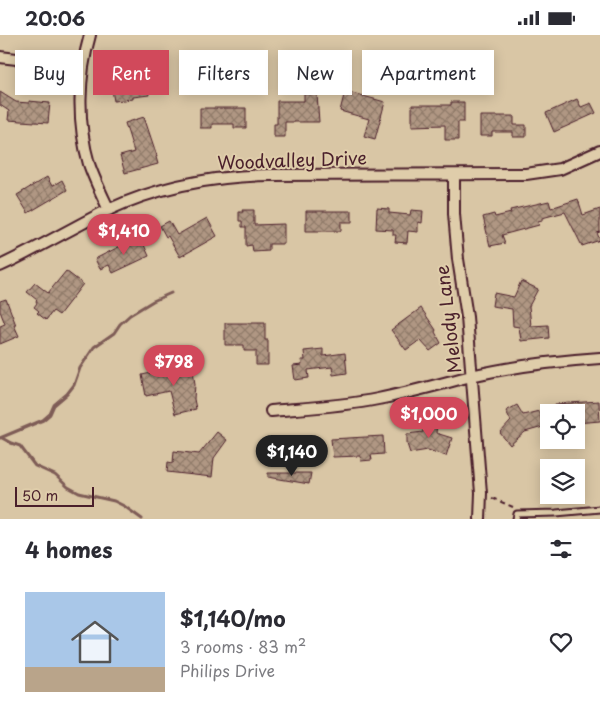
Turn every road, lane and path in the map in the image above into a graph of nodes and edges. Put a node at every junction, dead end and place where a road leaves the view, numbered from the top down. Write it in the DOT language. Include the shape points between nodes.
graph roads {
  1 [pos="90,35"];
  2 [pos="0,57"];
  3 [pos="15,59"];
  4 [pos="83,67"];
  5 [pos="82,95"];
  6 [pos="600,151"];
  7 [pos="454,175"];
  8 [pos="109,210"];
  9 [pos="0,266"];
  10 [pos="600,358"];
  11 [pos="472,376"];
  12 [pos="271,411"];
  13 [pos="481,493"];
  14 [pos="600,509"];
  15 [pos="517,516"];
  16 [pos="480,519"];
  1 -- 4 [label="street"];
  2 -- 3 [label="street"];
  5 -- 8 [label="street" via="84,143"];
  6 -- 7 [label="street, Woodvalley Drive" via="544,172"];
  7 -- 8 [label="street, Woodvalley Drive" via="232,177 162,189"];
  7 -- 11 [label="street, Melody Lane" via="458,259 468,317"];
  8 -- 9 [label="street, Woodvalley Drive"];
  10 -- 11 [label="street" via="545,363"];
  11 -- 12 [label="street" via="369,401"];
  11 -- 13 [label="street, Melody Lane"];
  13 -- 15 [label="path" via="513,507"];
  13 -- 16 [label="street, Melody Lane"];
  14 -- 15 [label="lane"];
}
